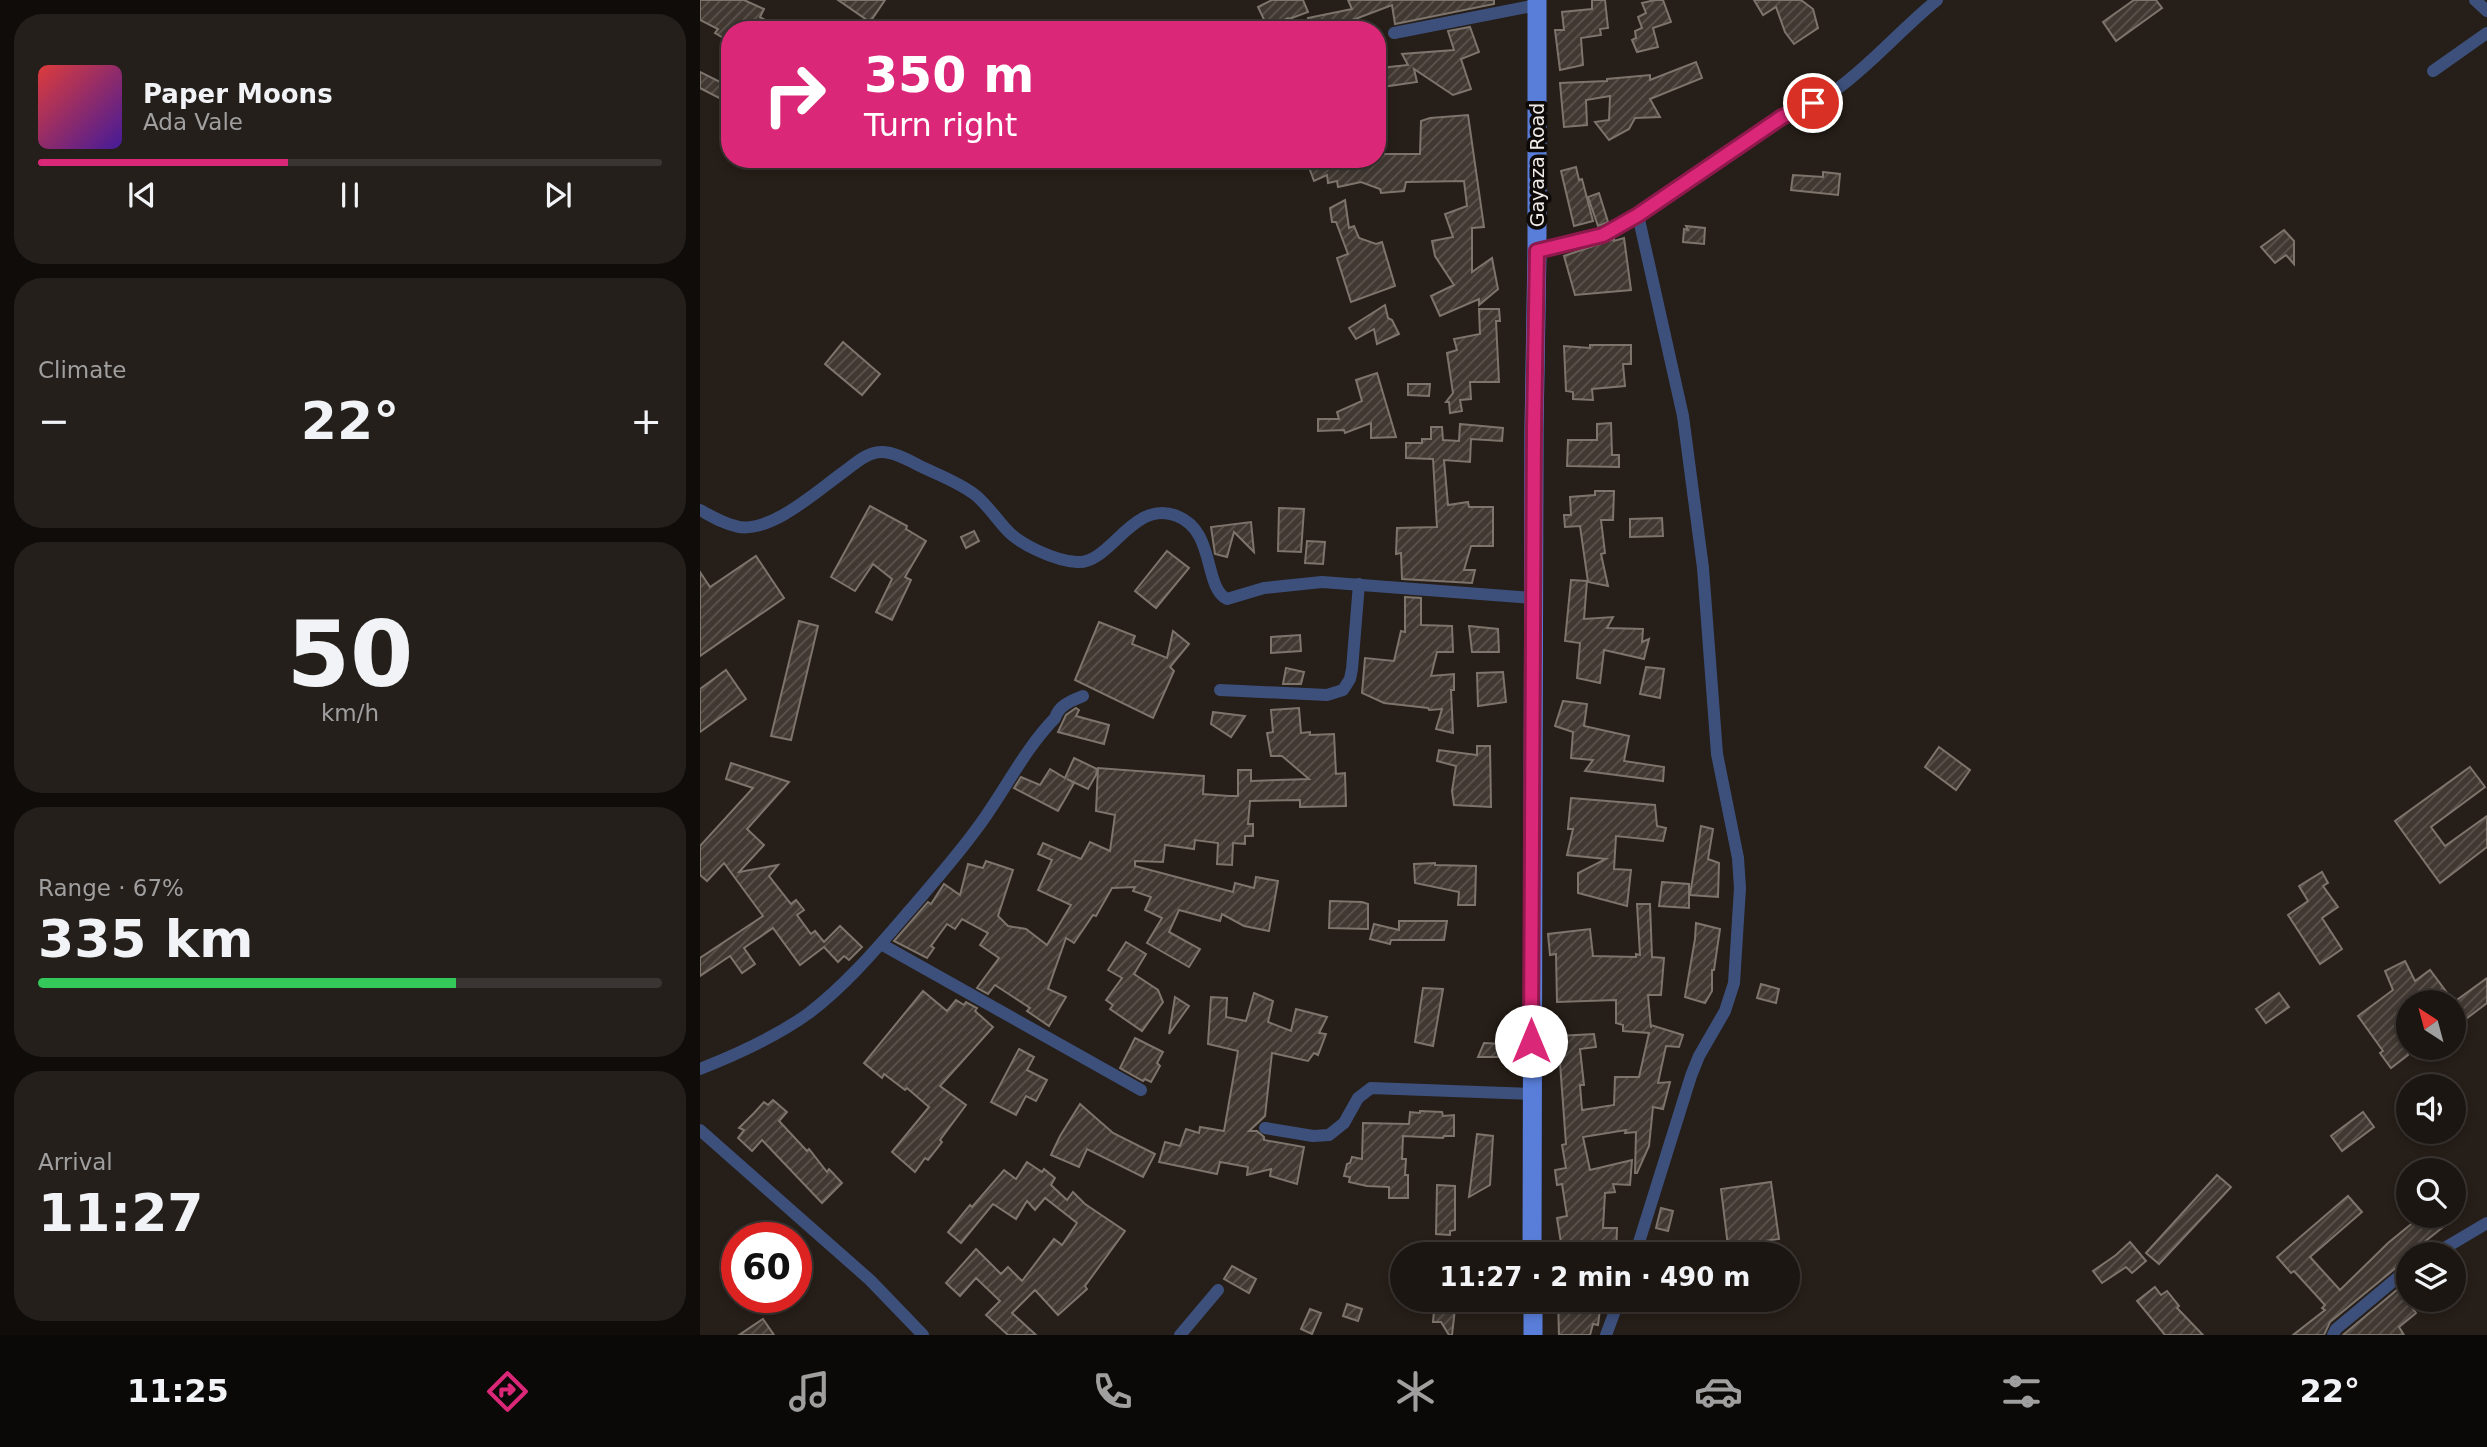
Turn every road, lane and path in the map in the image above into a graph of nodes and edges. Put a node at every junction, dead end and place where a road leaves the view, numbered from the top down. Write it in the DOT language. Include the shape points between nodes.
graph roads {
  1 [pos="1937,0"];
  2 [pos="2475,0"];
  3 [pos="1537,3"];
  4 [pos="2487,11"];
  5 [pos="1394,33"];
  6 [pos="2487,33"];
  7 [pos="2433,71"];
  8 [pos="1638,215"];
  9 [pos="1537,251"];
  10 [pos="700,510"];
  11 [pos="1359,584"];
  12 [pos="1533,598"];
  13 [pos="1220,690"];
  14 [pos="1083,696"];
  15 [pos="881,944"];
  16 [pos="700,1069"];
  17 [pos="1141,1090"];
  18 [pos="1531,1094"];
  19 [pos="1265,1128"];
  20 [pos="700,1130"];
  21 [pos="2487,1223"];
  22 [pos="1532,1242"];
  23 [pos="1639,1242"];
  24 [pos="2455,1242"];
  25 [pos="2396,1279"];
  26 [pos="1218,1290"];
  27 [pos="1533,1312"];
  28 [pos="1615,1312"];
  29 [pos="923,1335"];
  30 [pos="1180,1335"];
  31 [pos="1533,1335"];
  32 [pos="1606,1335"];
  33 [pos="2333,1335"];
  1 -- 8 [label="street" via="1839,88 1782,117"];
  2 -- 4 [label="street"];
  3 -- 5 [label="street"];
  3 -- 9 [label="main road, Gayaza Road"];
  6 -- 7 [label="street"];
  8 -- 9 [label="street" via="1603,235"];
  8 -- 23 [label="street" via="1683,416 1703,568 1717,754 1740,888 1731,995 1691,1076"];
  9 -- 12 [label="main road, Gayaza Road"];
  10 -- 11 [label="street" via="741,527 764,524 861,458 884,452 975,494 1019,541 1070,561 1093,560 1133,523 1161,514 1177,516 1196,533 1206,548 1215,588 1227,599 1264,587"];
  11 -- 12 [label="street"];
  11 -- 13 [label="street" via="1352,669 1343,690 1327,695"];
  12 -- 18 [label="main road, Gayaza Road"];
  14 -- 15 [label="street" via="1056,713 979,826"];
  15 -- 16 [label="street" via="810,1012 775,1035"];
  15 -- 17 [label="street"];
  18 -- 19 [label="street" via="1371,1088 1329,1135"];
  18 -- 22 [label="main road, Gayaza Road"];
  20 -- 29 [label="street" via="870,1280"];
  21 -- 24 [label="street"];
  25 -- 33 [label="street"];
  26 -- 30 [label="street"];
  27 -- 31 [label="main road"];
  28 -- 32 [label="street"];
}
